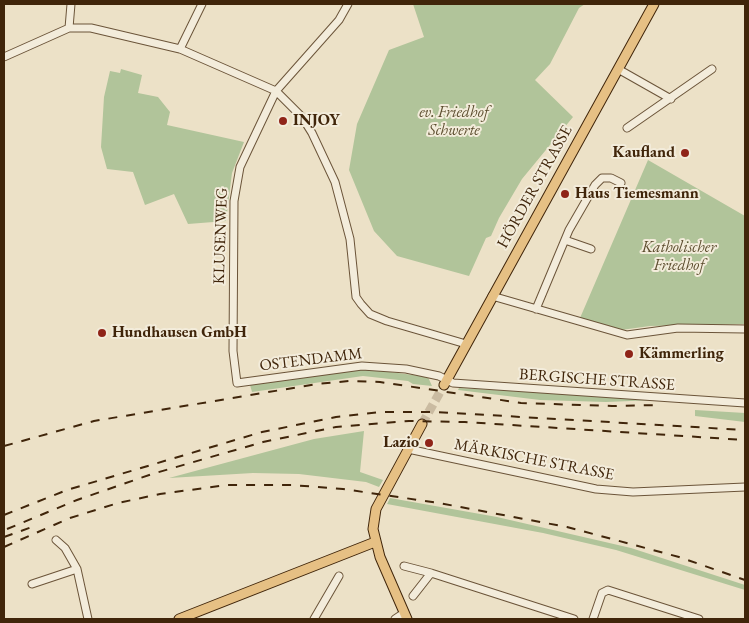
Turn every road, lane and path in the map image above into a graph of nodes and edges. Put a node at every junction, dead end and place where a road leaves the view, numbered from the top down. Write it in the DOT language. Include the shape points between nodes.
graph roads {
  1 [pos="70,4"];
  2 [pos="202,4"];
  3 [pos="348,4"];
  4 [pos="654,4"];
  5 [pos="69,28"];
  6 [pos="180,49"];
  7 [pos="4,57"];
  8 [pos="618,69"];
  9 [pos="712,69"];
  10 [pos="276,91"];
  11 [pos="671,99"];
  12 [pos="627,128"];
  13 [pos="621,183"];
  14 [pos="565,240"];
  15 [pos="591,249"];
  16 [pos="492,296"];
  17 [pos="536,309"];
  18 [pos="745,329"];
  19 [pos="466,344"];
  20 [pos="237,383"];
  21 [pos="445,383"];
  22 [pos="745,403"];
  23 [pos="422,424"];
  24 [pos="408,450"];
  25 [pos="745,487"];
  26 [pos="56,540"];
  27 [pos="375,542"];
  28 [pos="404,566"];
  29 [pos="77,569"];
  30 [pos="431,573"];
  31 [pos="339,576"];
  32 [pos="32,584"];
  33 [pos="413,596"];
  34 [pos="406,616"];
  35 [pos="88,619"];
  36 [pos="181,619"];
  37 [pos="314,619"];
  38 [pos="395,619"];
  39 [pos="574,619"];
  40 [pos="593,619"];
  41 [pos="699,619"];
  1 -- 5 [label="street"];
  2 -- 6 [label="street"];
  3 -- 10 [label="street, KLUSENWEG" via="339,20"];
  4 -- 8 [label="main road, HÖRDER STRASSE"];
  5 -- 6 [label="street" via="114,32"];
  5 -- 7 [label="street"];
  6 -- 10 [label="street"];
  8 -- 11 [label="street"];
  8 -- 16 [label="main road, HÖRDER STRASSE"];
  9 -- 11 [label="street"];
  10 -- 19 [label="street" via="302,117 335,182 350,240 356,297 361,304 370,314 387,321"];
  10 -- 20 [label="street, KLUSENWEG" via="235,184 233,351"];
  11 -- 12 [label="street"];
  13 -- 14 [label="street" via="611,178 599,181 581,205"];
  14 -- 15 [label="street"];
  14 -- 17 [label="street"];
  16 -- 17 [label="street"];
  16 -- 19 [label="main road, HÖRDER STRASSE"];
  17 -- 18 [label="street" via="627,335 678,328"];
  19 -- 21 [label="main road, HÖRDER STRASSE"];
  20 -- 21 [label="street, OSTENDAMM" via="362,366 406,369 439,376"];
  21 -- 22 [label="street, BERGISCHE STRASSE"];
  23 -- 24 [label="main road"];
  24 -- 25 [label="street, MÄRKISCHE STRASSE" via="596,489 636,492"];
  24 -- 27 [label="main road" via="376,509"];
  26 -- 29 [label="street" via="65,548"];
  27 -- 34 [label="main road"];
  27 -- 36 [label="main road"];
  28 -- 30 [label="street"];
  29 -- 32 [label="street"];
  29 -- 35 [label="street"];
  30 -- 33 [label="street"];
  30 -- 39 [label="street"];
  31 -- 37 [label="street"];
  34 -- 38 [label="street"];
  40 -- 41 [label="street" via="602,593 608,590"];
}
